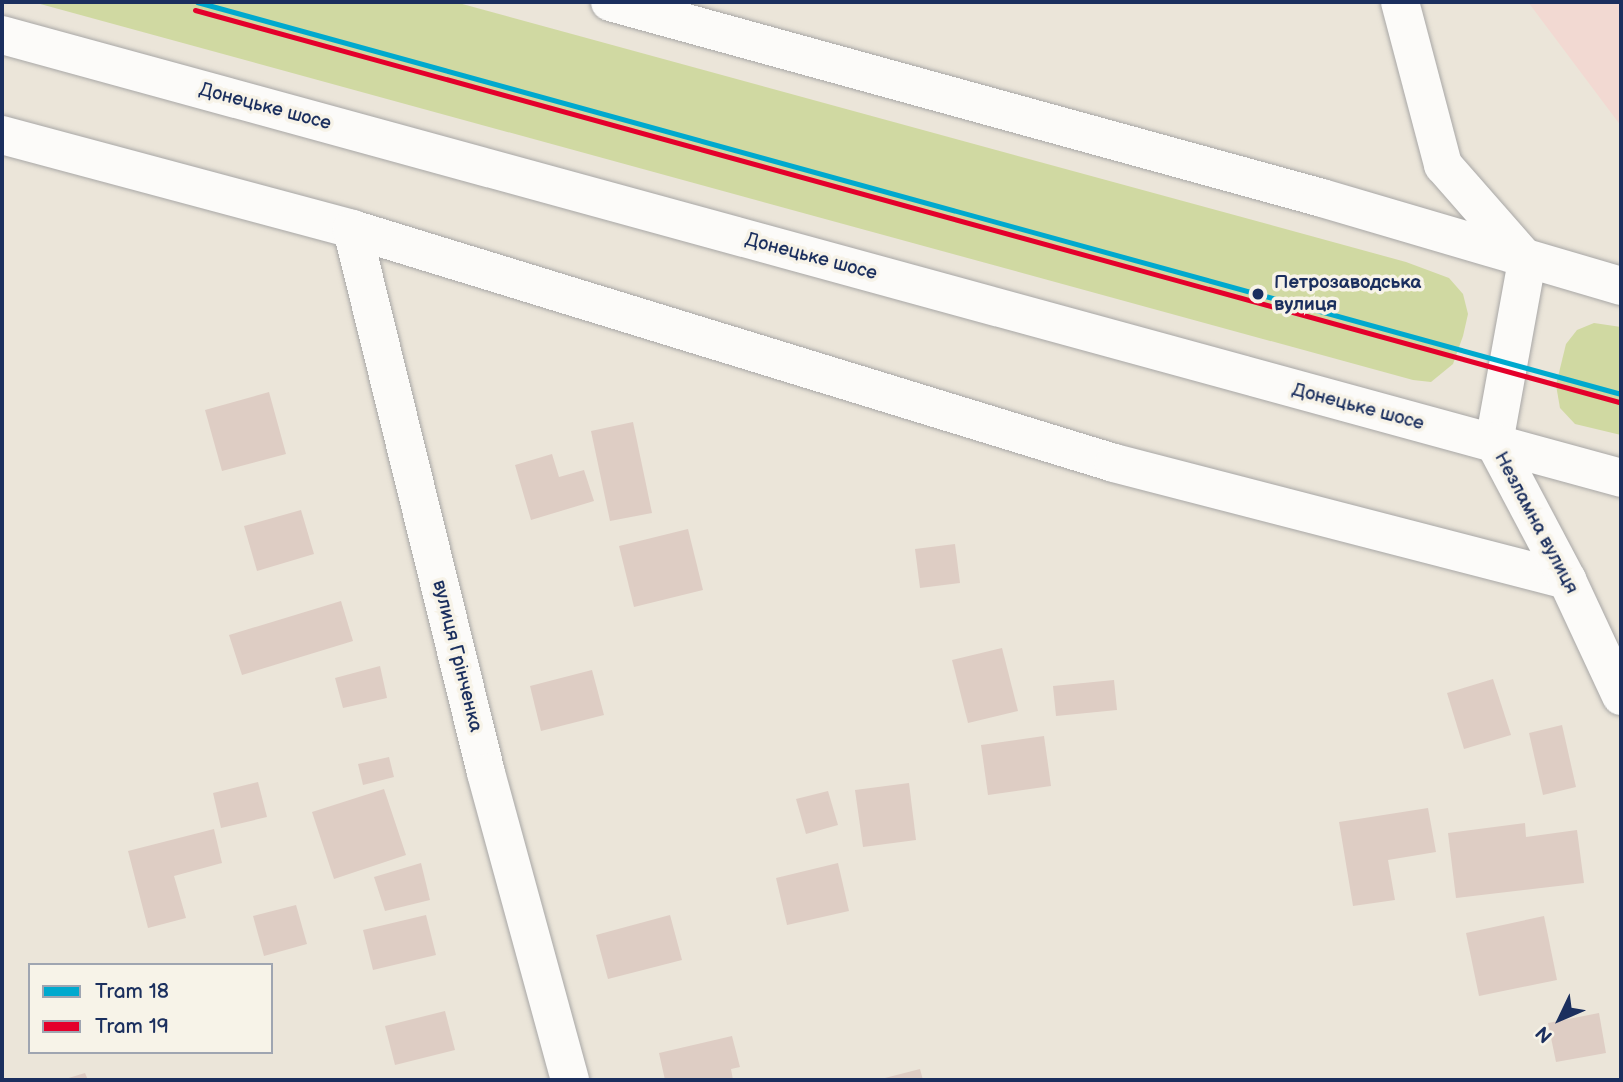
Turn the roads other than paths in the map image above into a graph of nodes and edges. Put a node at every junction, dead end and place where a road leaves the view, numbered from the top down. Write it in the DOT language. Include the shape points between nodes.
graph roads {
  1 [pos="610,2"];
  2 [pos="1400,2"];
  3 [pos="2,34"];
  4 [pos="2,135"];
  5 [pos="352,229"];
  6 [pos="1527,261"];
  7 [pos="1621,286"];
  8 [pos="1494,442"];
  9 [pos="1621,478"];
  10 [pos="1567,580"];
  11 [pos="1621,696"];
  12 [pos="570,1080"];
  1 -- 6 [label="main road" via="1322,198"];
  2 -- 6 [label="main road" via="1443,165"];
  3 -- 8 [label="main road, Донецьке шосе"];
  4 -- 5 [label="main road"];
  5 -- 10 [label="main road" via="1114,463"];
  5 -- 12 [label="main road, вулиця Грінченка" via="486,773"];
  6 -- 7 [label="main road"];
  6 -- 8 [label="main road, Незламна вулиця"];
  8 -- 9 [label="main road, Донецьке шосе"];
  8 -- 10 [label="main road, Незламна вулиця"];
  10 -- 11 [label="main road, Незламна вулиця"];
}
